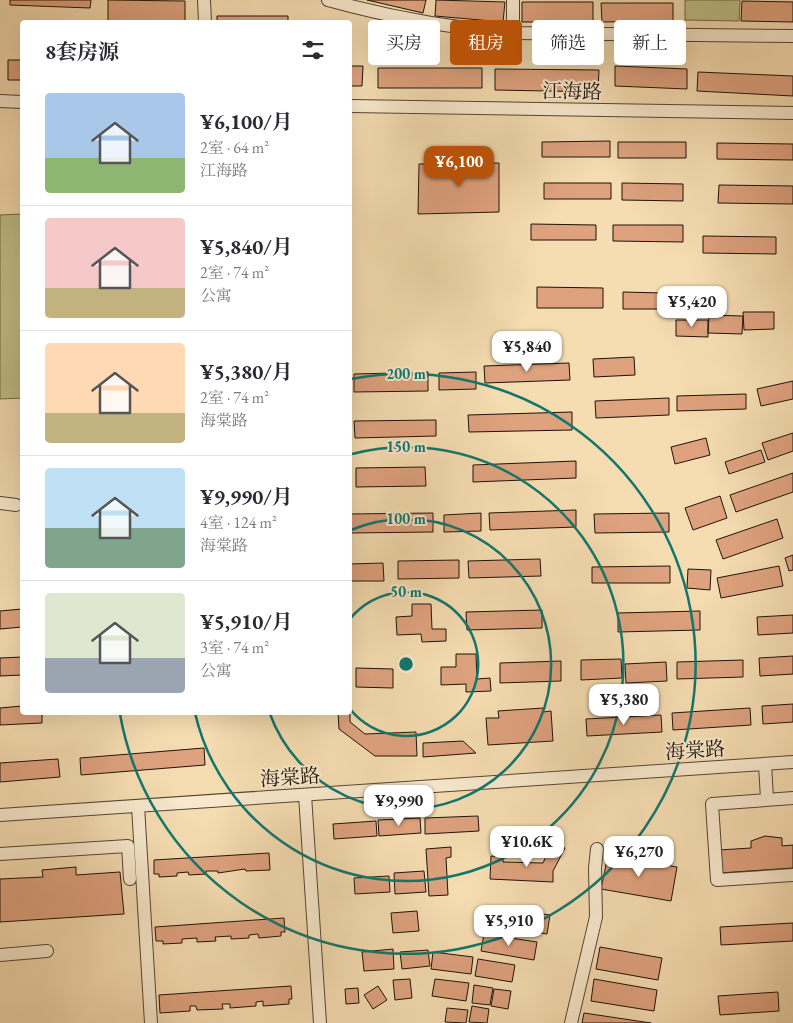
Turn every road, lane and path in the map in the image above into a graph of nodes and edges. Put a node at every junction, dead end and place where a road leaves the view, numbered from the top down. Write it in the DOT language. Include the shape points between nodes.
graph roads {
  1 [pos="204,0"];
  2 [pos="328,0"];
  3 [pos="513,0"];
  4 [pos="205,20"];
  5 [pos="513,20"];
  6 [pos="450,27"];
  7 [pos="522,33"];
  8 [pos="793,36"];
  9 [pos="0,101"];
  10 [pos="20,102"];
  11 [pos="352,106"];
  12 [pos="793,113"];
  13 [pos="0,503"];
  14 [pos="16,505"];
  15 [pos="793,762"];
  16 [pos="765,764"];
  17 [pos="306,795"];
  18 [pos="793,798"];
  19 [pos="768,799"];
  20 [pos="138,806"];
  21 [pos="0,815"];
  22 [pos="597,849"];
  23 [pos="0,854"];
  24 [pos="793,875"];
  25 [pos="130,879"];
  26 [pos="47,951"];
  27 [pos="0,955"];
  28 [pos="151,1023"];
  29 [pos="320,1023"];
  30 [pos="571,1023"];
  1 -- 4 [label="street"];
  2 -- 6 [label="street" via="412,21"];
  3 -- 5 [label="street"];
  7 -- 8 [label="street"];
  9 -- 10 [label="street"];
  11 -- 12 [label="street, 江海路"];
  13 -- 14 [label="street"];
  15 -- 16 [label="street, 海棠路"];
  16 -- 17 [label="street, 海棠路"];
  16 -- 19 [label="street"];
  17 -- 20 [label="street, 海棠路"];
  17 -- 29 [label="street"];
  18 -- 19 [label="street"];
  19 -- 24 [label="street" via="712,804 717,880"];
  20 -- 21 [label="street, 海棠路"];
  20 -- 28 [label="street"];
  22 -- 30 [label="street" via="596,917"];
  23 -- 25 [label="street" via="128,846"];
  26 -- 27 [label="street"];
}
